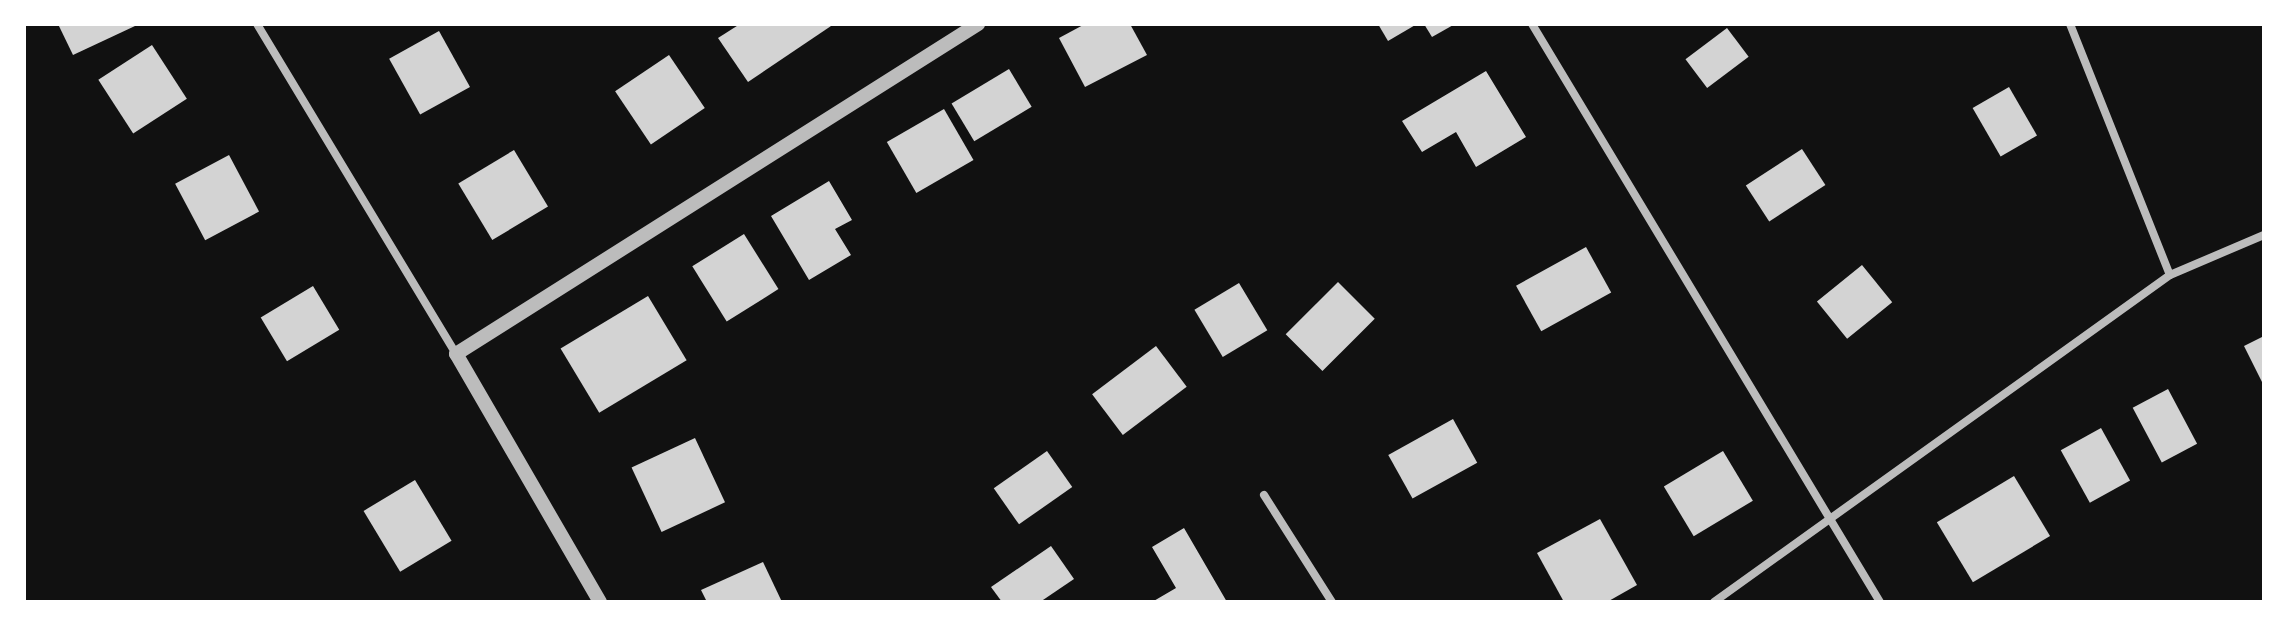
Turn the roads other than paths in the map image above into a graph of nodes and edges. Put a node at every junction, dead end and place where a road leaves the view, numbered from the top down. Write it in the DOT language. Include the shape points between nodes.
graph roads {
  1 [pos="257,24"];
  2 [pos="978,24"];
  3 [pos="1532,24"];
  4 [pos="2070,24"];
  5 [pos="2264,235"];
  6 [pos="2170,275"];
  7 [pos="456,354"];
  8 [pos="1264,495"];
  9 [pos="1832,520"];
  10 [pos="600,602"];
  11 [pos="1332,602"];
  12 [pos="1714,602"];
  13 [pos="1880,602"];
  1 -- 7 [label="street"];
  2 -- 7 [label="street"];
  3 -- 9 [label="street"];
  4 -- 6 [label="street"];
  5 -- 6 [label="street"];
  6 -- 9 [label="street"];
  7 -- 10 [label="street"];
  8 -- 11 [label="street"];
  9 -- 12 [label="street"];
  9 -- 13 [label="street"];
}
